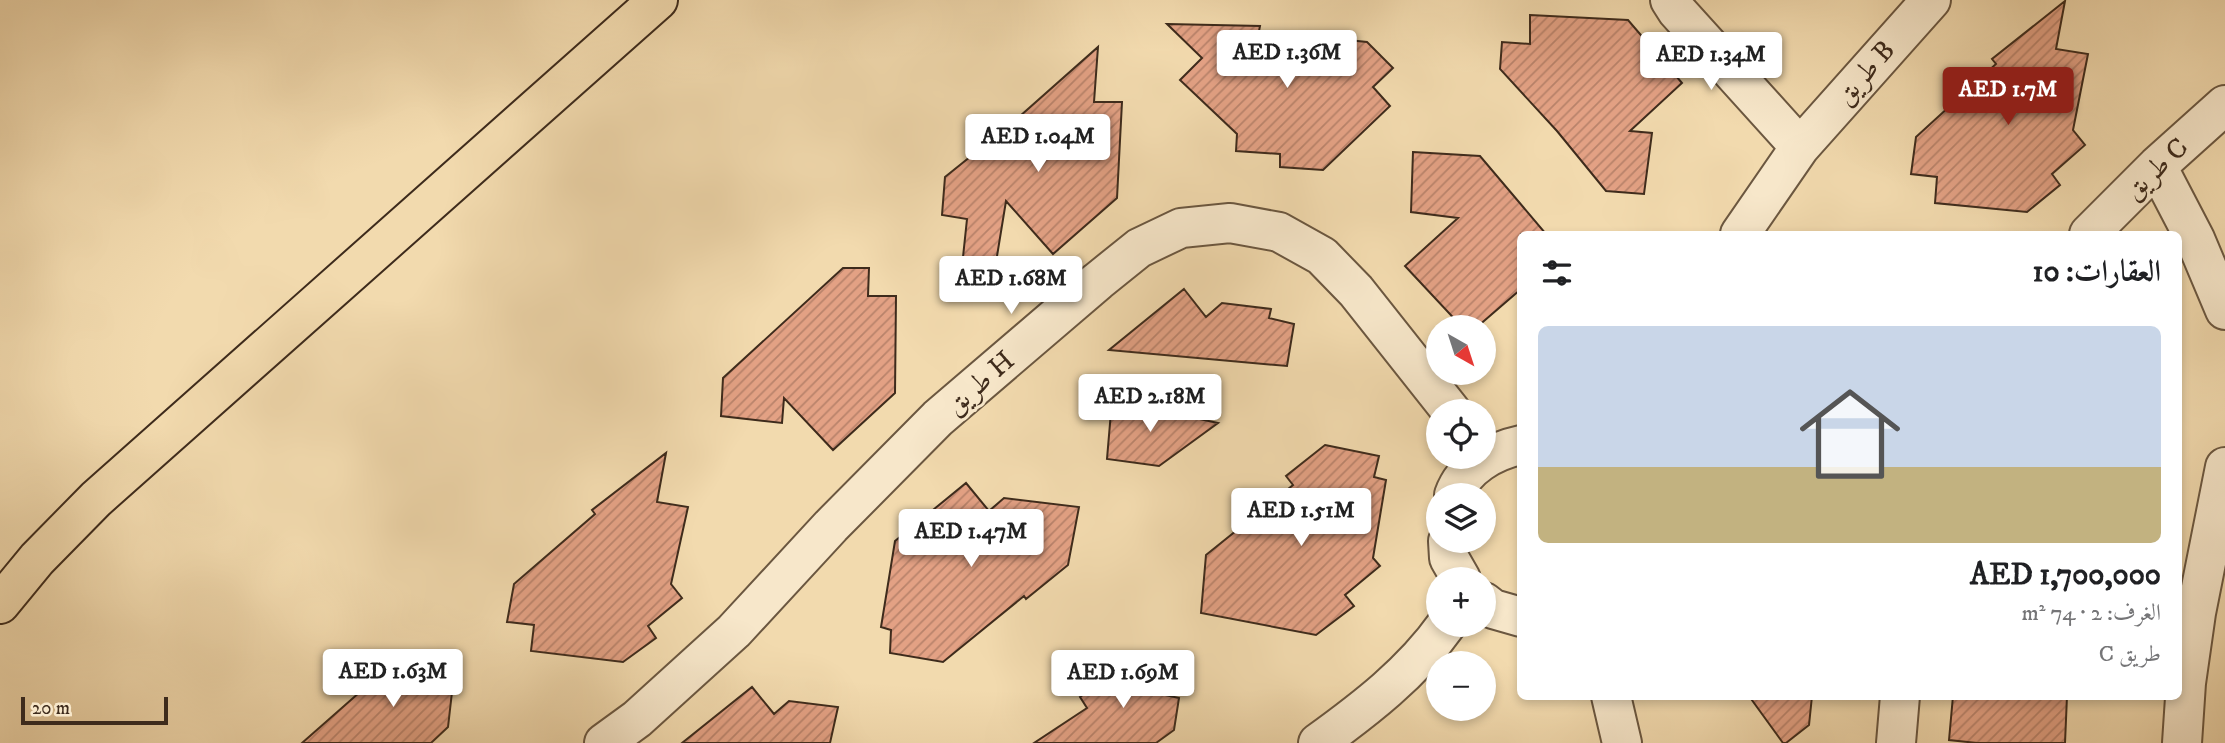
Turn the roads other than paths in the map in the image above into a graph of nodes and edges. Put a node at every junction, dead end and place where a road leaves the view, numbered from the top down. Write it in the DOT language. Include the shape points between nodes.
graph roads {
  1 [pos="658,0"];
  2 [pos="1670,0"];
  3 [pos="1931,0"];
  4 [pos="2225,105"];
  5 [pos="1800,147"];
  6 [pos="2157,166"];
  7 [pos="1742,231"];
  8 [pos="2092,231"];
  9 [pos="2225,310"];
  10 [pos="1442,399"];
  11 [pos="1497,451"];
  12 [pos="2225,467"];
  13 [pos="1459,483"];
  14 [pos="0,604"];
  15 [pos="1496,610"];
  16 [pos="1517,616"];
  17 [pos="1436,637"];
  18 [pos="1612,700"];
  19 [pos="1900,700"];
  20 [pos="604,743"];
  21 [pos="1318,743"];
  22 [pos="1622,743"];
  23 [pos="1896,743"];
  24 [pos="2182,743"];
  1 -- 14 [label="highway" via="96,499"];
  2 -- 5 [label="street"];
  3 -- 5 [label="street, طريق B"];
  4 -- 6 [label="street, طريق C"];
  5 -- 7 [label="street, طريق B"];
  6 -- 8 [label="street, طريق C"];
  6 -- 9 [label="street"];
  10 -- 20 [label="street, طريق H" via="1356,291 1322,256 1279,232 1230,223 1181,228 1139,248 1108,272 938,418 734,631"];
  11 -- 13 [label="street"];
  12 -- 24 [label="street" via="2196,612"];
  15 -- 16 [label="street"];
  17 -- 21 [label="street" via="1382,694"];
  18 -- 22 [label="street"];
  19 -- 23 [label="street"];
}
